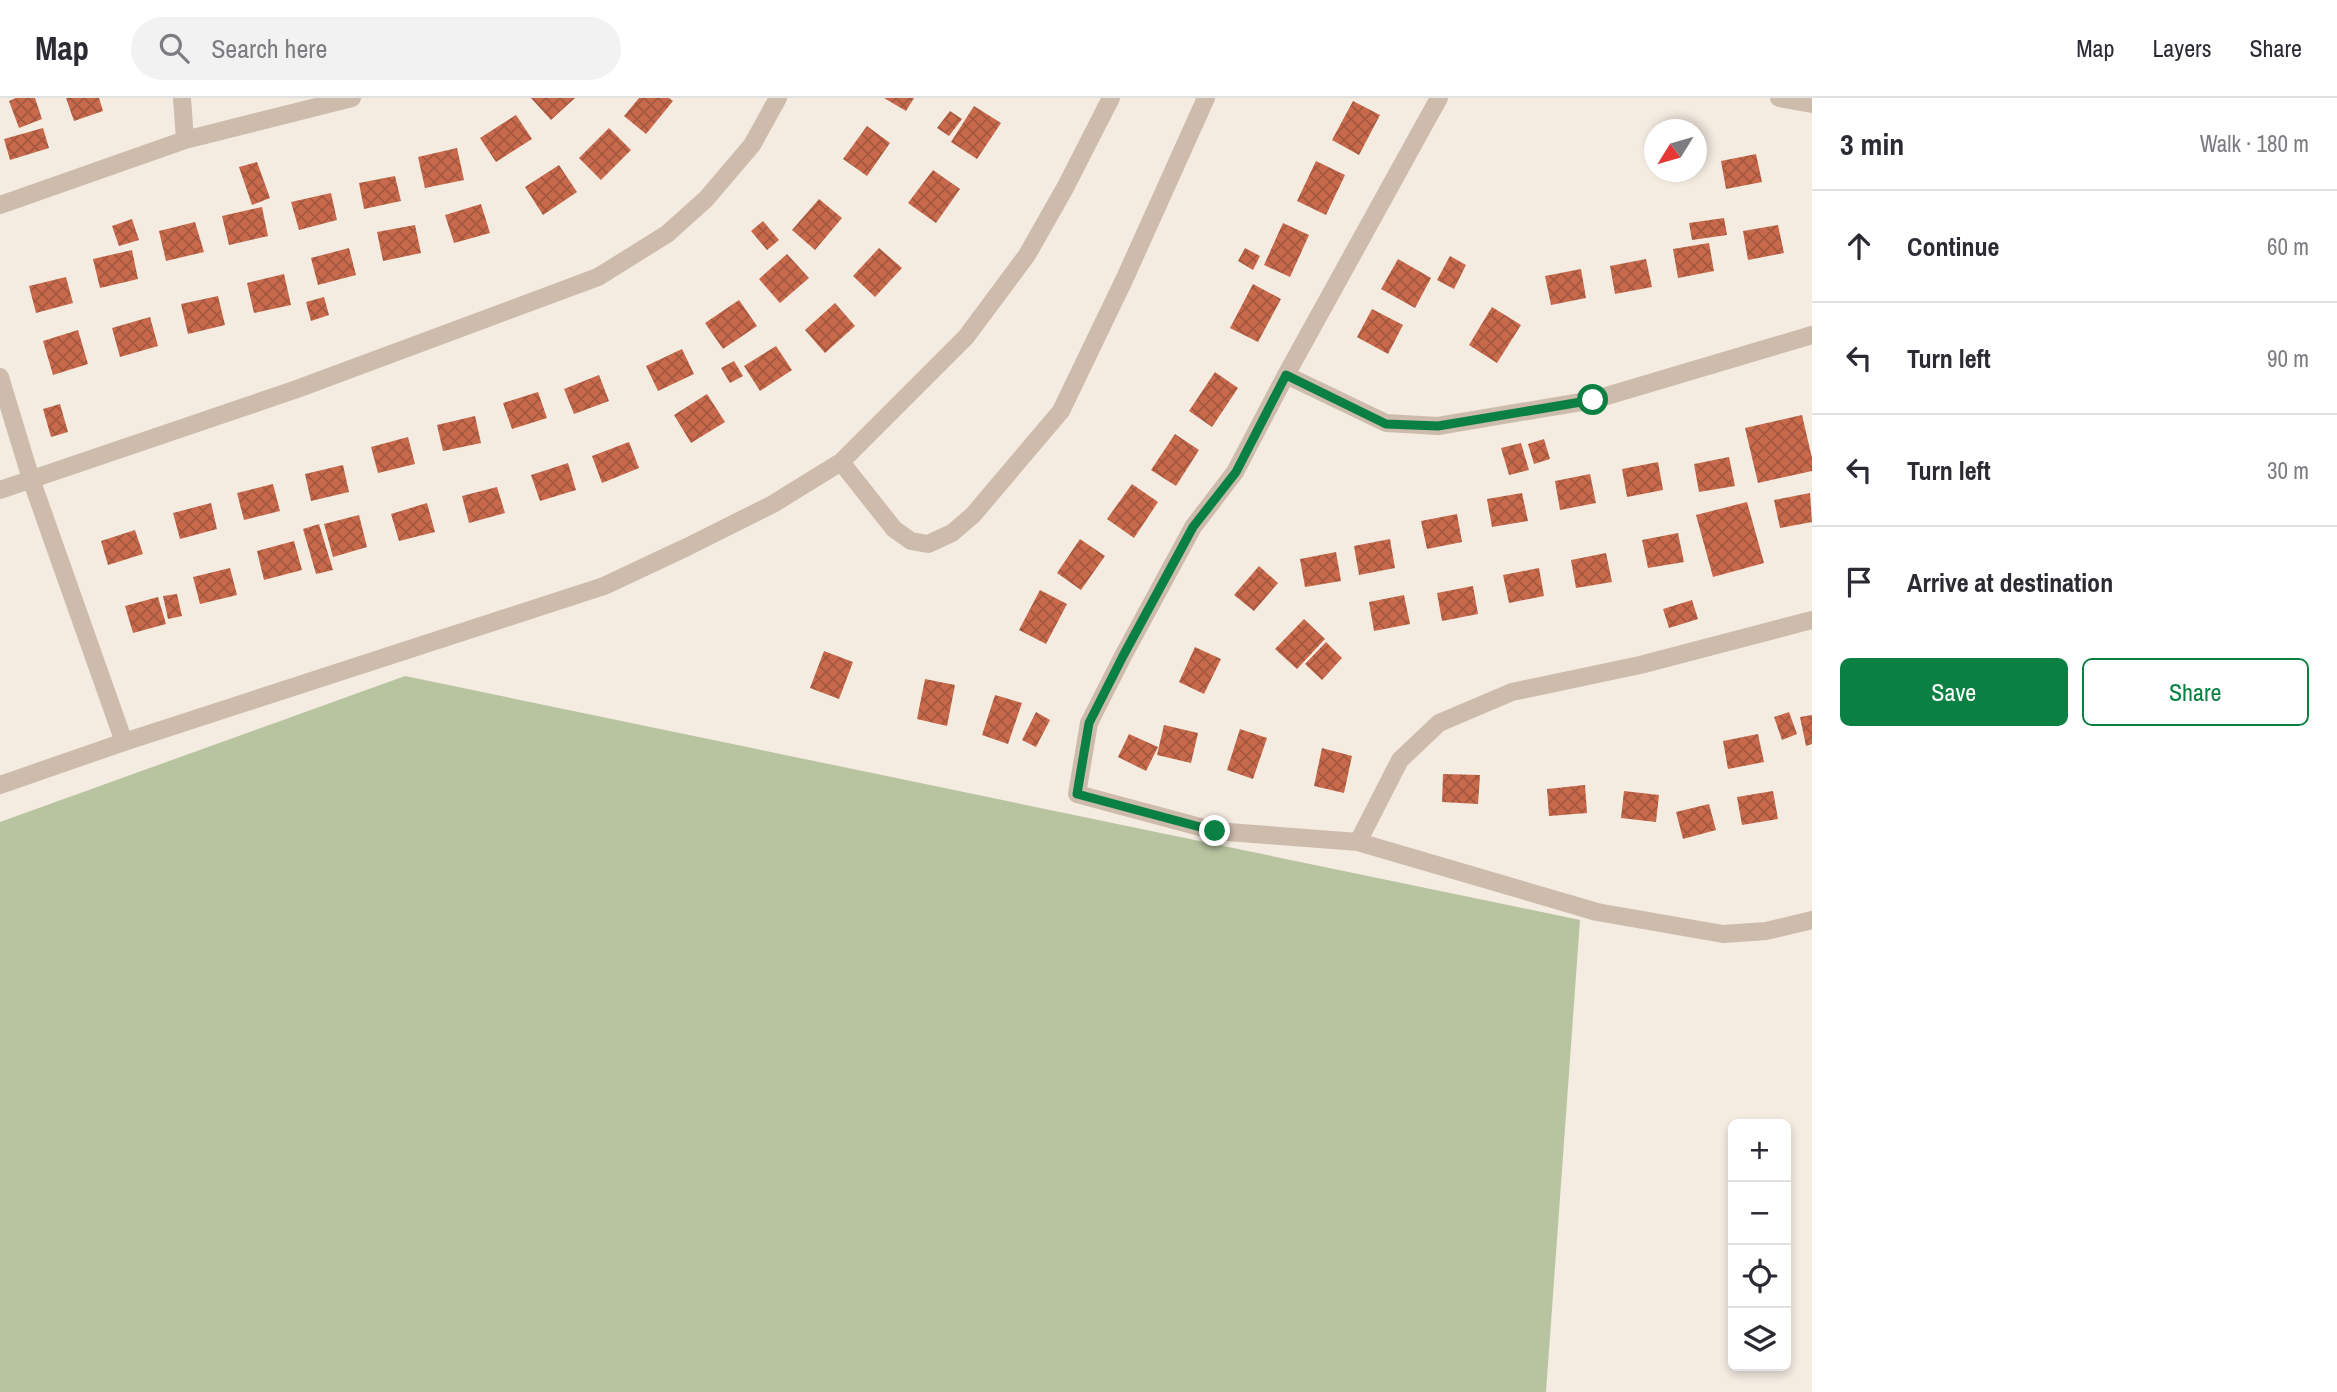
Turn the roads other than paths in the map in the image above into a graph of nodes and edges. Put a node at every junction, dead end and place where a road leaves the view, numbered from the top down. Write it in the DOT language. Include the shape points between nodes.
graph roads {
  1 [pos="182,98"];
  2 [pos="352,98"];
  3 [pos="778,98"];
  4 [pos="1111,98"];
  5 [pos="1206,98"];
  6 [pos="1439,98"];
  7 [pos="1779,98"];
  8 [pos="1812,104"];
  9 [pos="185,140"];
  10 [pos="0,205"];
  11 [pos="1812,335"];
  12 [pos="1286,375"];
  13 [pos="0,377"];
  14 [pos="841,461"];
  15 [pos="31,479"];
  16 [pos="0,490"];
  17 [pos="1812,620"];
  18 [pos="124,742"];
  19 [pos="0,785"];
  20 [pos="1358,842"];
  21 [pos="1812,920"];
  1 -- 9 [label="street"];
  2 -- 9 [label="street"];
  3 -- 15 [label="street" via="752,145 706,200 667,234 598,277 297,389"];
  4 -- 14 [label="street" via="1027,255 966,337"];
  5 -- 14 [label="street" via="1061,411 973,515 953,533 928,544 911,541 894,529"];
  6 -- 12 [label="street"];
  7 -- 8 [label="street"];
  9 -- 10 [label="street"];
  11 -- 12 [label="street" via="1593,400 1438,426 1386,424"];
  12 -- 20 [label="street" via="1236,472 1193,527 1089,723 1077,794 1215,831"];
  13 -- 15 [label="street"];
  14 -- 18 [label="street" via="773,504 604,586"];
  15 -- 16 [label="street"];
  15 -- 18 [label="street"];
  17 -- 20 [label="street" via="1640,665 1512,692 1439,723 1400,760"];
  18 -- 19 [label="street"];
  20 -- 21 [label="street" via="1597,912 1723,934 1766,931"];
}
